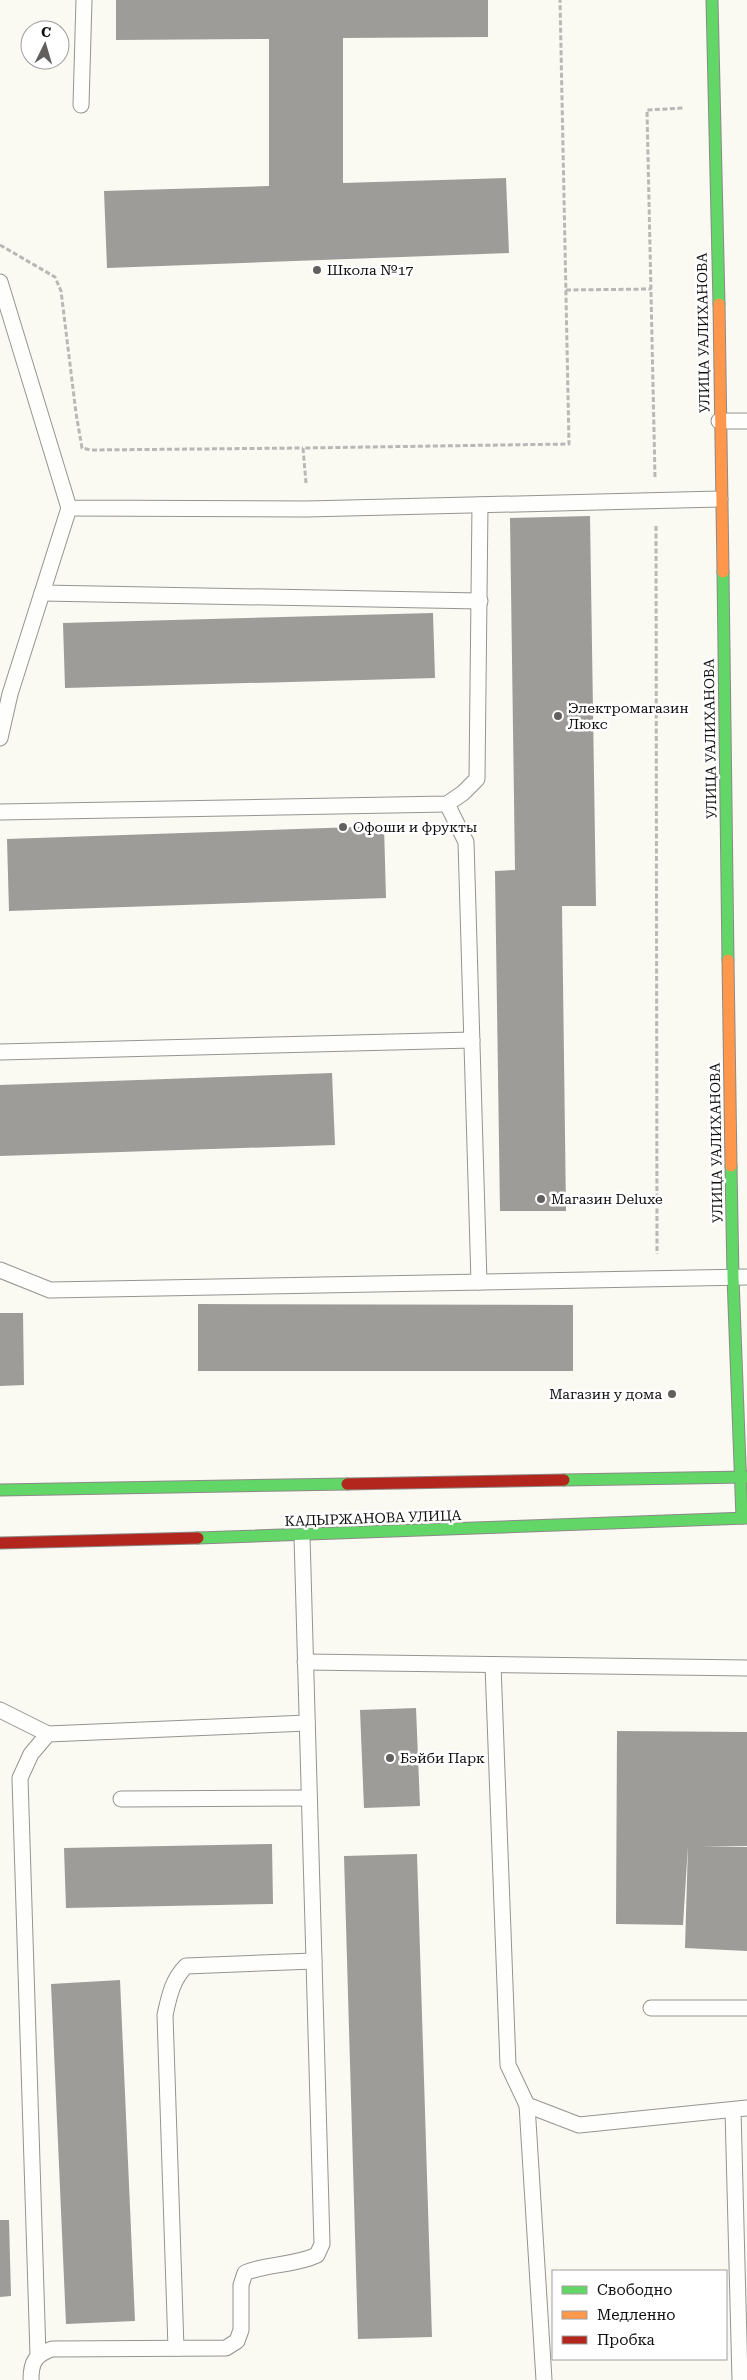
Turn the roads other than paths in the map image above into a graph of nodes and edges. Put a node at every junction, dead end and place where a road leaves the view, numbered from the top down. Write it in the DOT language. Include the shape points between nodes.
graph roads {
  1 [pos="84,0"];
  2 [pos="712,0"];
  3 [pos="81,105"];
  4 [pos="0,282"];
  5 [pos="719,421"];
  6 [pos="747,421"];
  7 [pos="720,499"];
  8 [pos="480,505"];
  9 [pos="69,508"];
  10 [pos="42,593"];
  11 [pos="480,601"];
  12 [pos="0,738"];
  13 [pos="447,804"];
  14 [pos="0,812"];
  15 [pos="472,1040"];
  16 [pos="0,1052"];
  17 [pos="4,1275"];
  18 [pos="740,1277"];
  19 [pos="479,1282"];
  20 [pos="744,1477"];
  21 [pos="0,1490"];
  22 [pos="745,1518"];
  23 [pos="302,1536"];
  24 [pos="0,1543"];
  25 [pos="305,1662"];
  26 [pos="493,1665"];
  27 [pos="747,1668"];
  28 [pos="0,1710"];
  29 [pos="307,1723"];
  30 [pos="48,1734"];
  31 [pos="309,1798"];
  32 [pos="121,1799"];
  33 [pos="314,1961"];
  34 [pos="651,2008"];
  35 [pos="747,2008"];
  36 [pos="527,2105"];
  37 [pos="740,2109"];
  38 [pos="176,2348"];
  39 [pos="38,2354"];
  40 [pos="31,2380"];
  41 [pos="544,2380"];
  42 [pos="740,2380"];
  1 -- 3 [label="lane"];
  2 -- 5 [label="street, УЛИЦА УАЛИХАНОВА"];
  4 -- 9 [label="lane"];
  5 -- 6 [label="lane"];
  5 -- 7 [label="street, УЛИЦА УАЛИХАНОВА"];
  7 -- 8 [label="lane"];
  7 -- 18 [label="street, УЛИЦА УАЛИХАНОВА"];
  8 -- 9 [label="lane" via="307,509"];
  8 -- 11 [label="lane"];
  9 -- 10 [label="lane"];
  10 -- 11 [label="lane"];
  10 -- 12 [label="lane" via="10,694"];
  11 -- 13 [label="lane" via="477,779"];
  13 -- 14 [label="lane"];
  13 -- 15 [label="lane" via="466,842"];
  15 -- 16 [label="lane"];
  15 -- 19 [label="lane"];
  17 -- 19 [label="lane" via="50,1290"];
  18 -- 19 [label="lane"];
  18 -- 20 [label="street, УЛИЦА УАЛИХАНОВА"];
  20 -- 21 [label="street"];
  20 -- 22 [label="street, УЛИЦА УАЛИХАНОВА"];
  22 -- 23 [label="street, КАДЫРЖАНОВА УЛИЦА"];
  23 -- 24 [label="street, КАДЫРЖАНОВА УЛИЦА"];
  23 -- 25 [label="lane"];
  25 -- 26 [label="lane"];
  25 -- 29 [label="lane"];
  26 -- 27 [label="lane"];
  26 -- 36 [label="lane" via="508,2065"];
  28 -- 30 [label="lane"];
  29 -- 30 [label="lane"];
  29 -- 31 [label="lane"];
  30 -- 39 [label="lane" via="31,1754 20,1778"];
  31 -- 32 [label="lane"];
  31 -- 33 [label="lane"];
  33 -- 38 [label="lane" via="322,2244 317,2255 305,2261 257,2268 245,2273 241,2285 241,2330 237,2341 226,2348"];
  33 -- 38 [label="lane" via="186,1966 177,1975 171,1990 165,2015"];
  34 -- 35 [label="lane"];
  36 -- 37 [label="lane" via="579,2125"];
  36 -- 41 [label="lane"];
  37 -- 42 [label="lane"];
  38 -- 39 [label="lane" via="52,2349"];
  39 -- 40 [label="lane" via="31,2366"];
}
